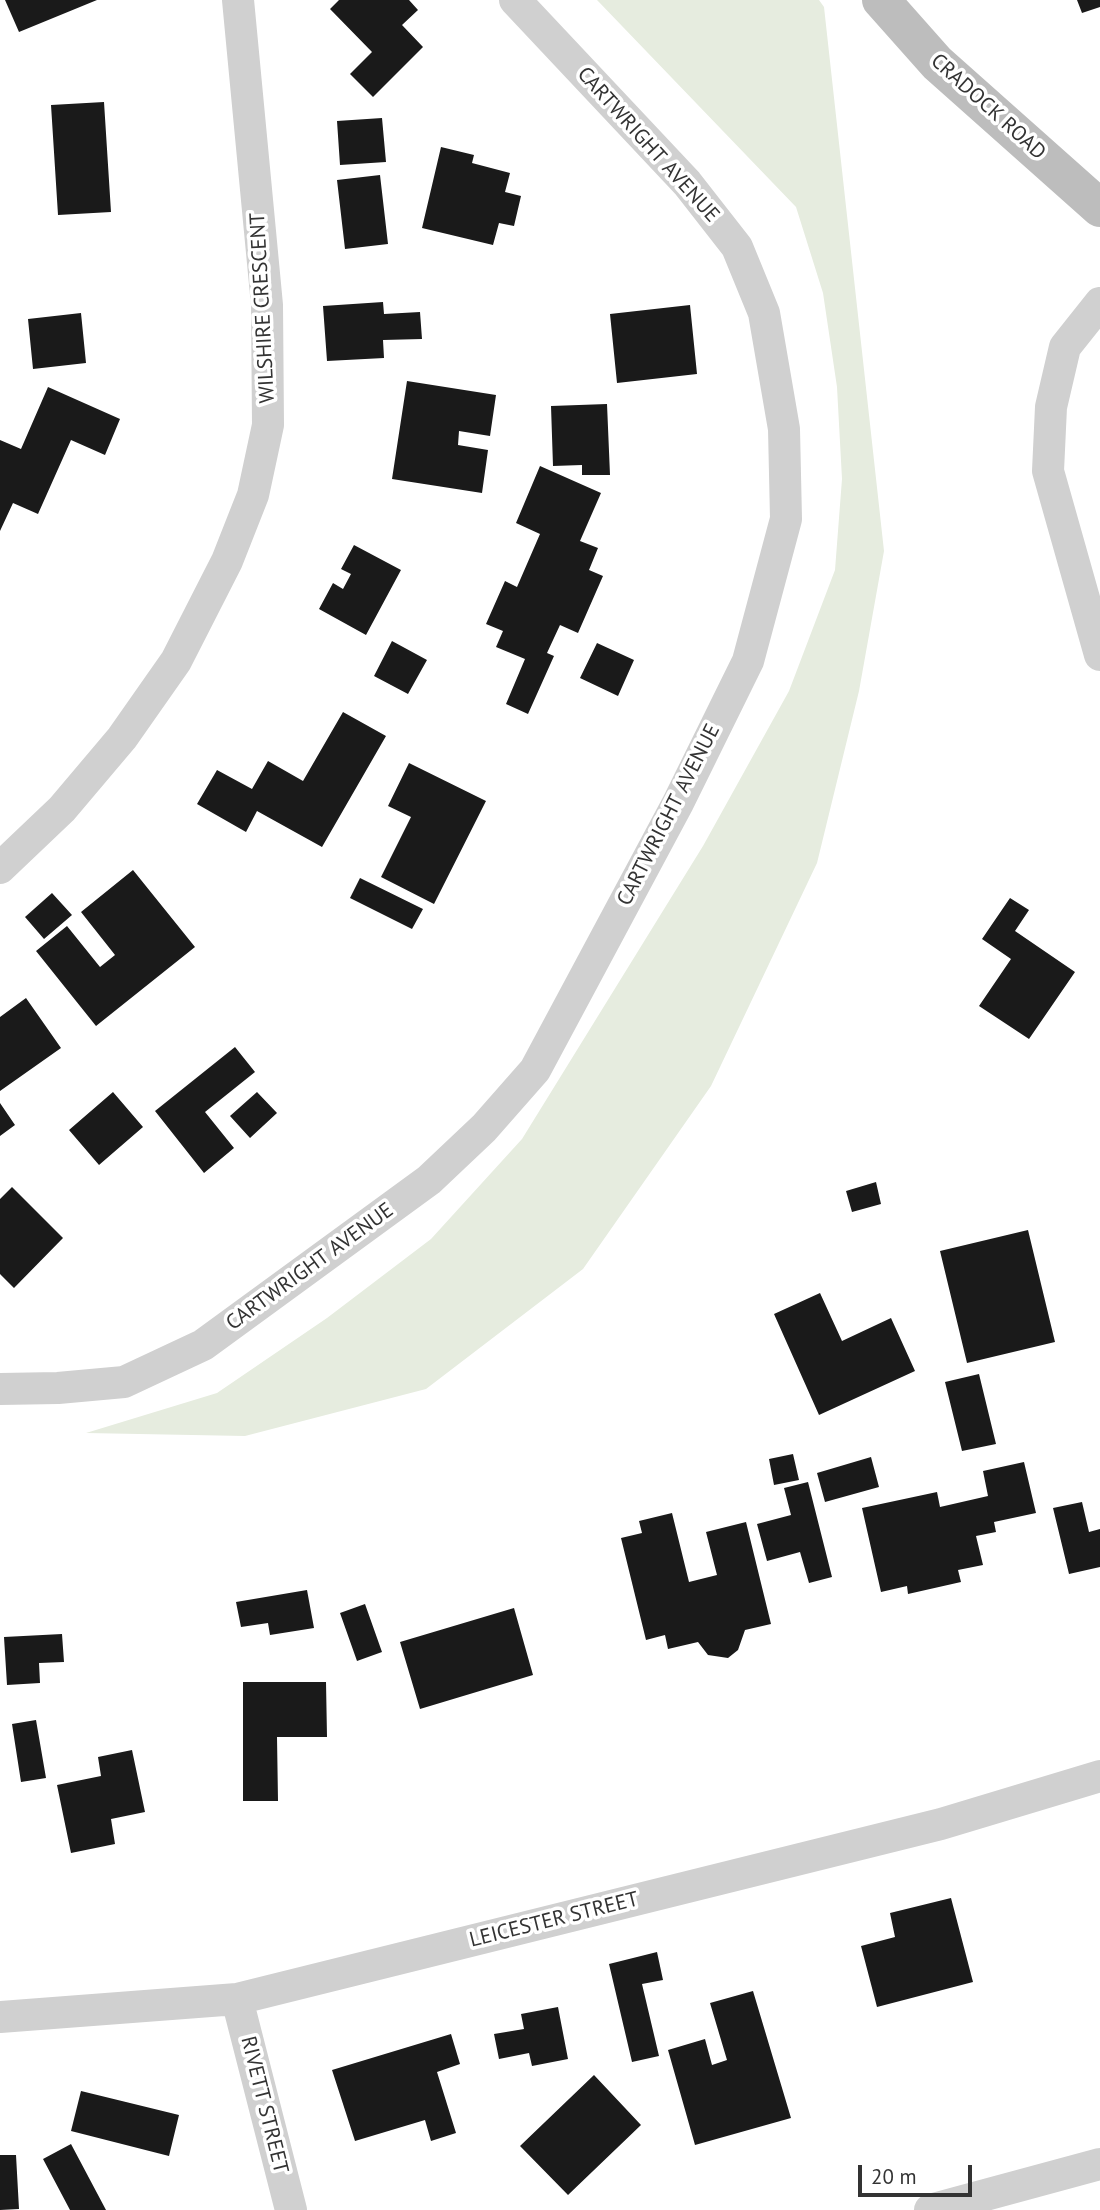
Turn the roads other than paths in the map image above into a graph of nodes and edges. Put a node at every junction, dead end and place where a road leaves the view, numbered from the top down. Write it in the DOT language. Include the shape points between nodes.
graph roads {
  1 [pos="238,0"];
  2 [pos="515,0"];
  3 [pos="881,0"];
  4 [pos="1100,208"];
  5 [pos="1100,303"];
  6 [pos="1100,655"];
  7 [pos="0,868"];
  8 [pos="0,1389"];
  9 [pos="1100,1776"];
  10 [pos="237,1999"];
  11 [pos="0,2017"];
  12 [pos="1100,2164"];
  13 [pos="291,2210"];
  14 [pos="930,2210"];
  1 -- 7 [label="street, WILSHIRE CRESCENT" via="267,305 268,425 253,495 227,561 176,661 122,738 62,809"];
  2 -- 8 [label="street, CARTWRIGHT AVENUE" via="687,183 737,247 764,313 784,429 786,519 748,661 678,803 535,1070 484,1128 429,1180 202,1345 124,1382"];
  3 -- 4 [label="main road, CRADOCK ROAD" via="937,63"];
  5 -- 6 [label="street" via="1065,347 1051,407 1048,471"];
  9 -- 10 [label="street, LEICESTER STREET" via="927,1827"];
  10 -- 11 [label="street, LEICESTER STREET"];
  10 -- 13 [label="street, RIVETT STREET"];
  12 -- 14 [label="street"];
}
